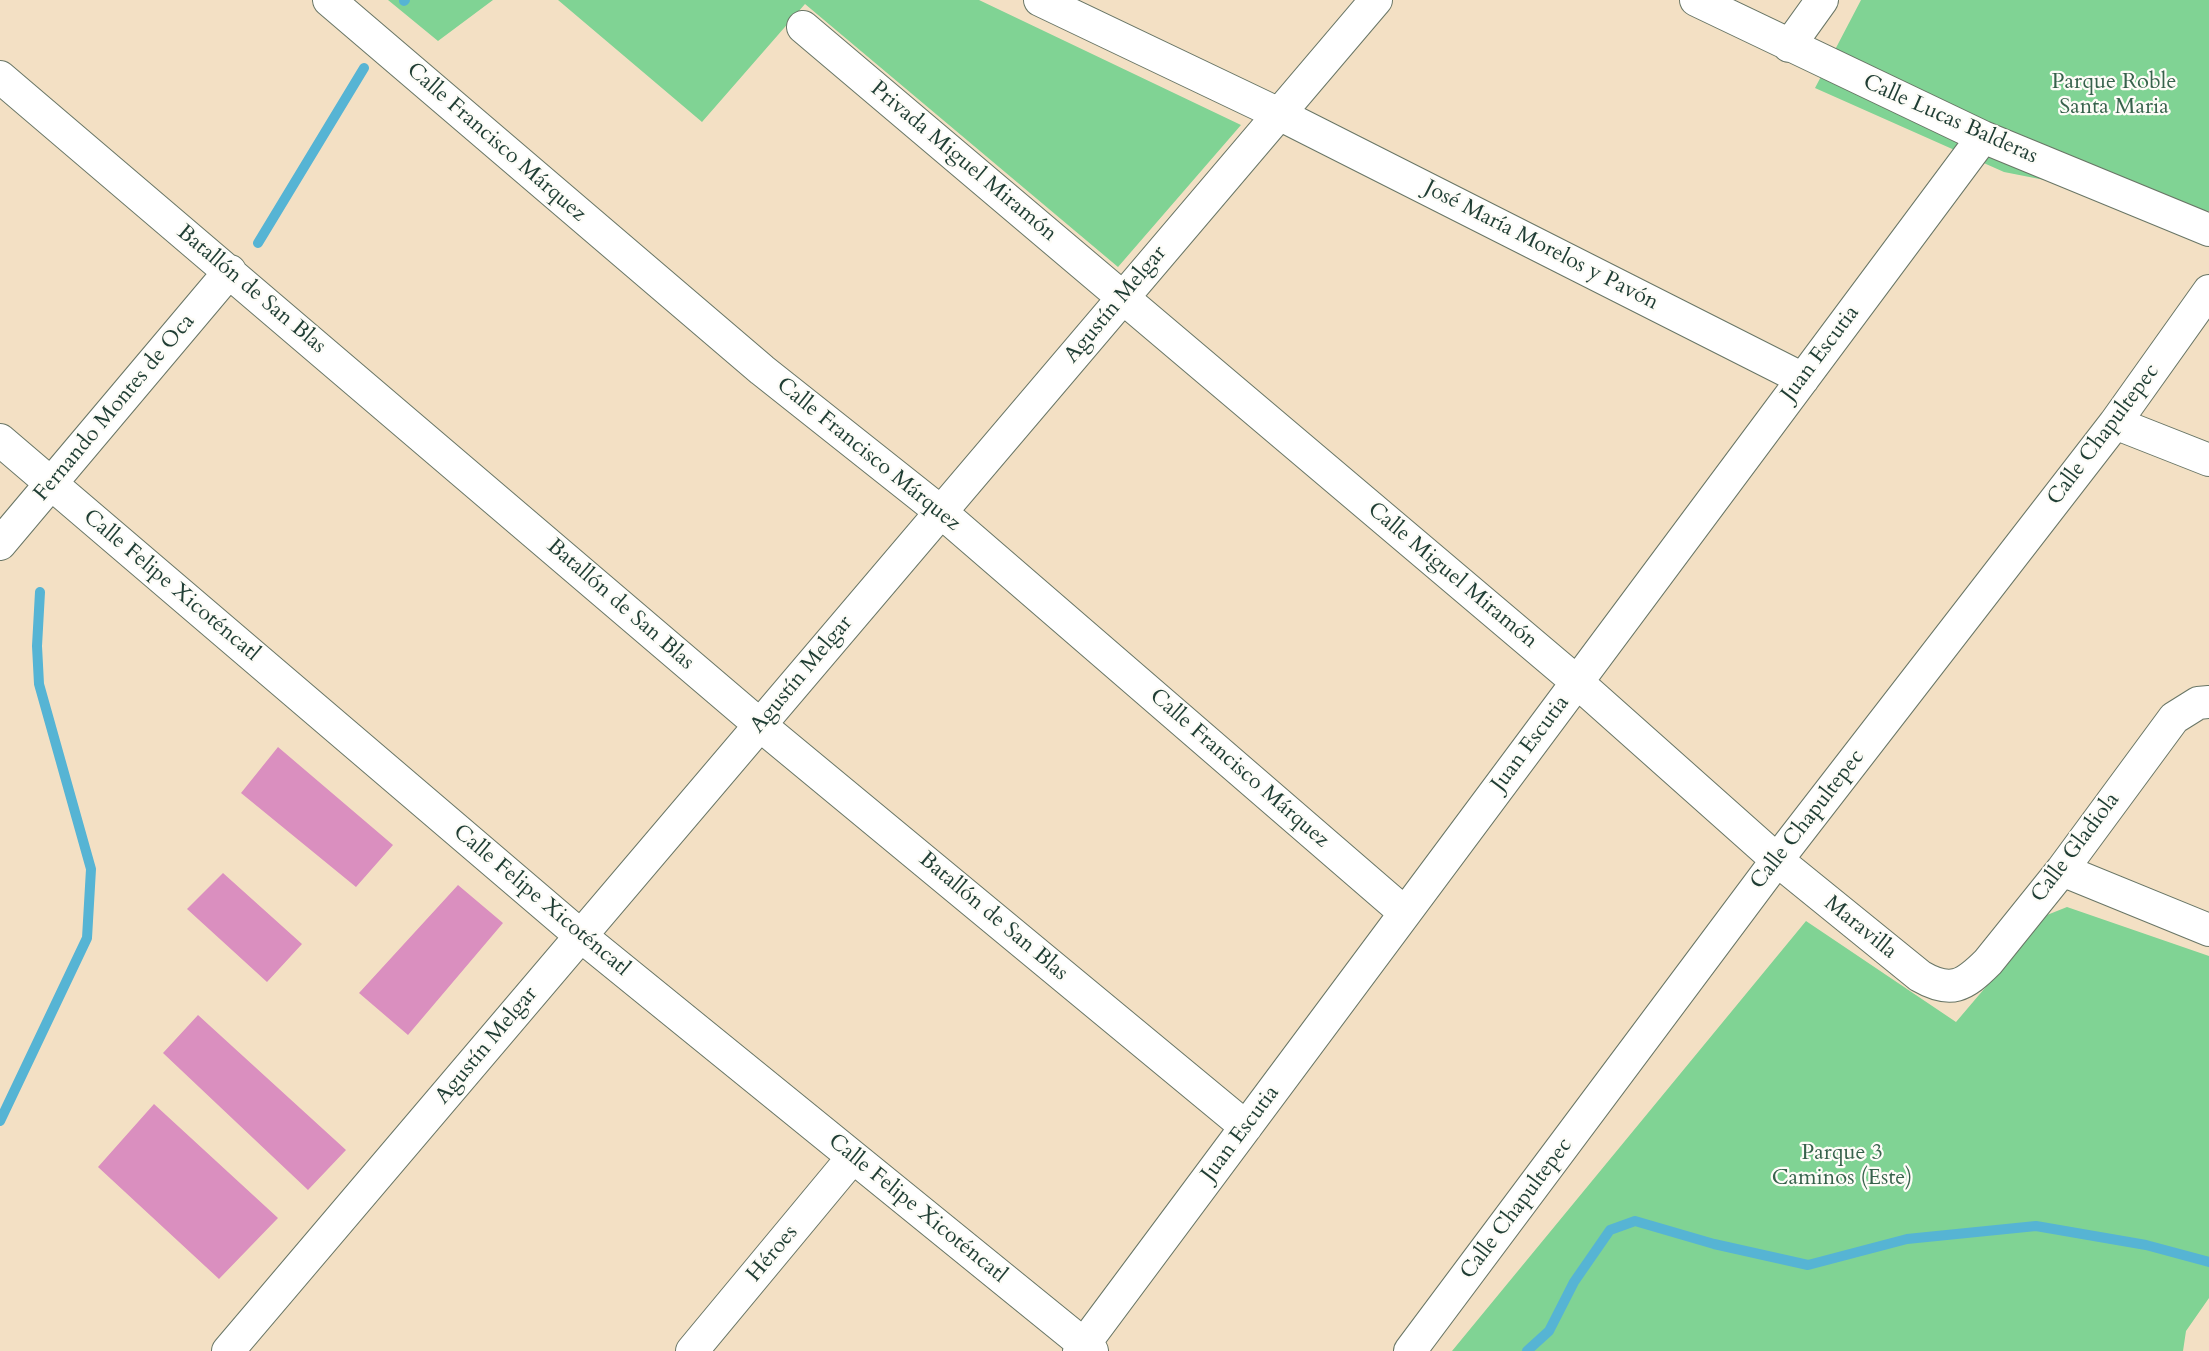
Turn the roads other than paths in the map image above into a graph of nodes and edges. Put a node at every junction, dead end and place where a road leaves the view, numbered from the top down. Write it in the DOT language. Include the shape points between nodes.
graph roads {
  1 [pos="329,0"];
  2 [pos="1040,0"];
  3 [pos="1376,0"];
  4 [pos="1696,0"];
  5 [pos="1822,0"];
  6 [pos="803,27"];
  7 [pos="1789,46"];
  8 [pos="0,77"];
  9 [pos="1279,114"];
  10 [pos="1983,137"];
  11 [pos="2209,230"];
  12 [pos="230,271"];
  13 [pos="2209,291"];
  14 [pos="1124,296"];
  15 [pos="1803,379"];
  16 [pos="2115,423"];
  17 [pos="0,440"];
  18 [pos="2209,460"];
  19 [pos="52,485"];
  20 [pos="941,512"];
  21 [pos="0,544"];
  22 [pos="1577,682"];
  23 [pos="2204,702"];
  24 [pos="760,724"];
  25 [pos="1777,860"];
  26 [pos="2062,870"];
  27 [pos="1405,913"];
  28 [pos="2209,930"];
  29 [pos="581,936"];
  30 [pos="1948,987"];
  31 [pos="1246,1127"];
  32 [pos="853,1157"];
  33 [pos="1085,1349"];
  34 [pos="228,1351"];
  35 [pos="692,1351"];
  36 [pos="1410,1351"];
  1 -- 20 [label="street, Calle Francisco Márquez" via="762,370"];
  2 -- 9 [label="street, José María Morelos y Pavón"];
  3 -- 9 [label="street, Agustín Melgar"];
  4 -- 7 [label="street, Calle Lucas Balderas"];
  5 -- 7 [label="street"];
  6 -- 14 [label="street, Privada Miguel Miramón"];
  7 -- 10 [label="street, Calle Lucas Balderas"];
  8 -- 12 [label="street, Batallón de San Blas"];
  9 -- 14 [label="street, Agustín Melgar"];
  9 -- 15 [label="street, José María Morelos y Pavón"];
  10 -- 11 [label="street, Calle Lucas Balderas"];
  10 -- 15 [label="street, Juan Escutia"];
  12 -- 19 [label="street, Fernando Montes de Oca"];
  12 -- 24 [label="street, Batallón de San Blas"];
  13 -- 16 [label="street, Calle Chapultepec"];
  14 -- 20 [label="street, Agustín Melgar"];
  14 -- 22 [label="street, Calle Miguel Miramón"];
  15 -- 22 [label="street, Juan Escutia"];
  16 -- 18 [label="street"];
  16 -- 25 [label="street, Calle Chapultepec"];
  17 -- 19 [label="street, Calle Felipe Xicoténcatl"];
  19 -- 21 [label="street, Fernando Montes de Oca"];
  19 -- 29 [label="street, Calle Felipe Xicoténcatl"];
  20 -- 24 [label="street, Agustín Melgar"];
  20 -- 27 [label="street, Calle Francisco Márquez"];
  22 -- 25 [label="street, Calle Miguel Miramón"];
  22 -- 27 [label="street, Juan Escutia"];
  23 -- 26 [label="street, Calle Gladiola" via="2174,718"];
  24 -- 29 [label="street, Agustín Melgar"];
  24 -- 31 [label="street, Batallón de San Blas"];
  25 -- 30 [label="street, Maravilla" via="1920,976"];
  25 -- 36 [label="street, Calle Chapultepec"];
  26 -- 28 [label="street"];
  26 -- 30 [label="street, Calle Gladiola" via="1988,962 1975,975"];
  27 -- 31 [label="street, Juan Escutia"];
  29 -- 32 [label="street, Calle Felipe Xicoténcatl"];
  29 -- 34 [label="street, Agustín Melgar"];
  31 -- 33 [label="street, Juan Escutia"];
  32 -- 33 [label="street, Calle Felipe Xicoténcatl"];
  32 -- 35 [label="street, Héroes"];
}
